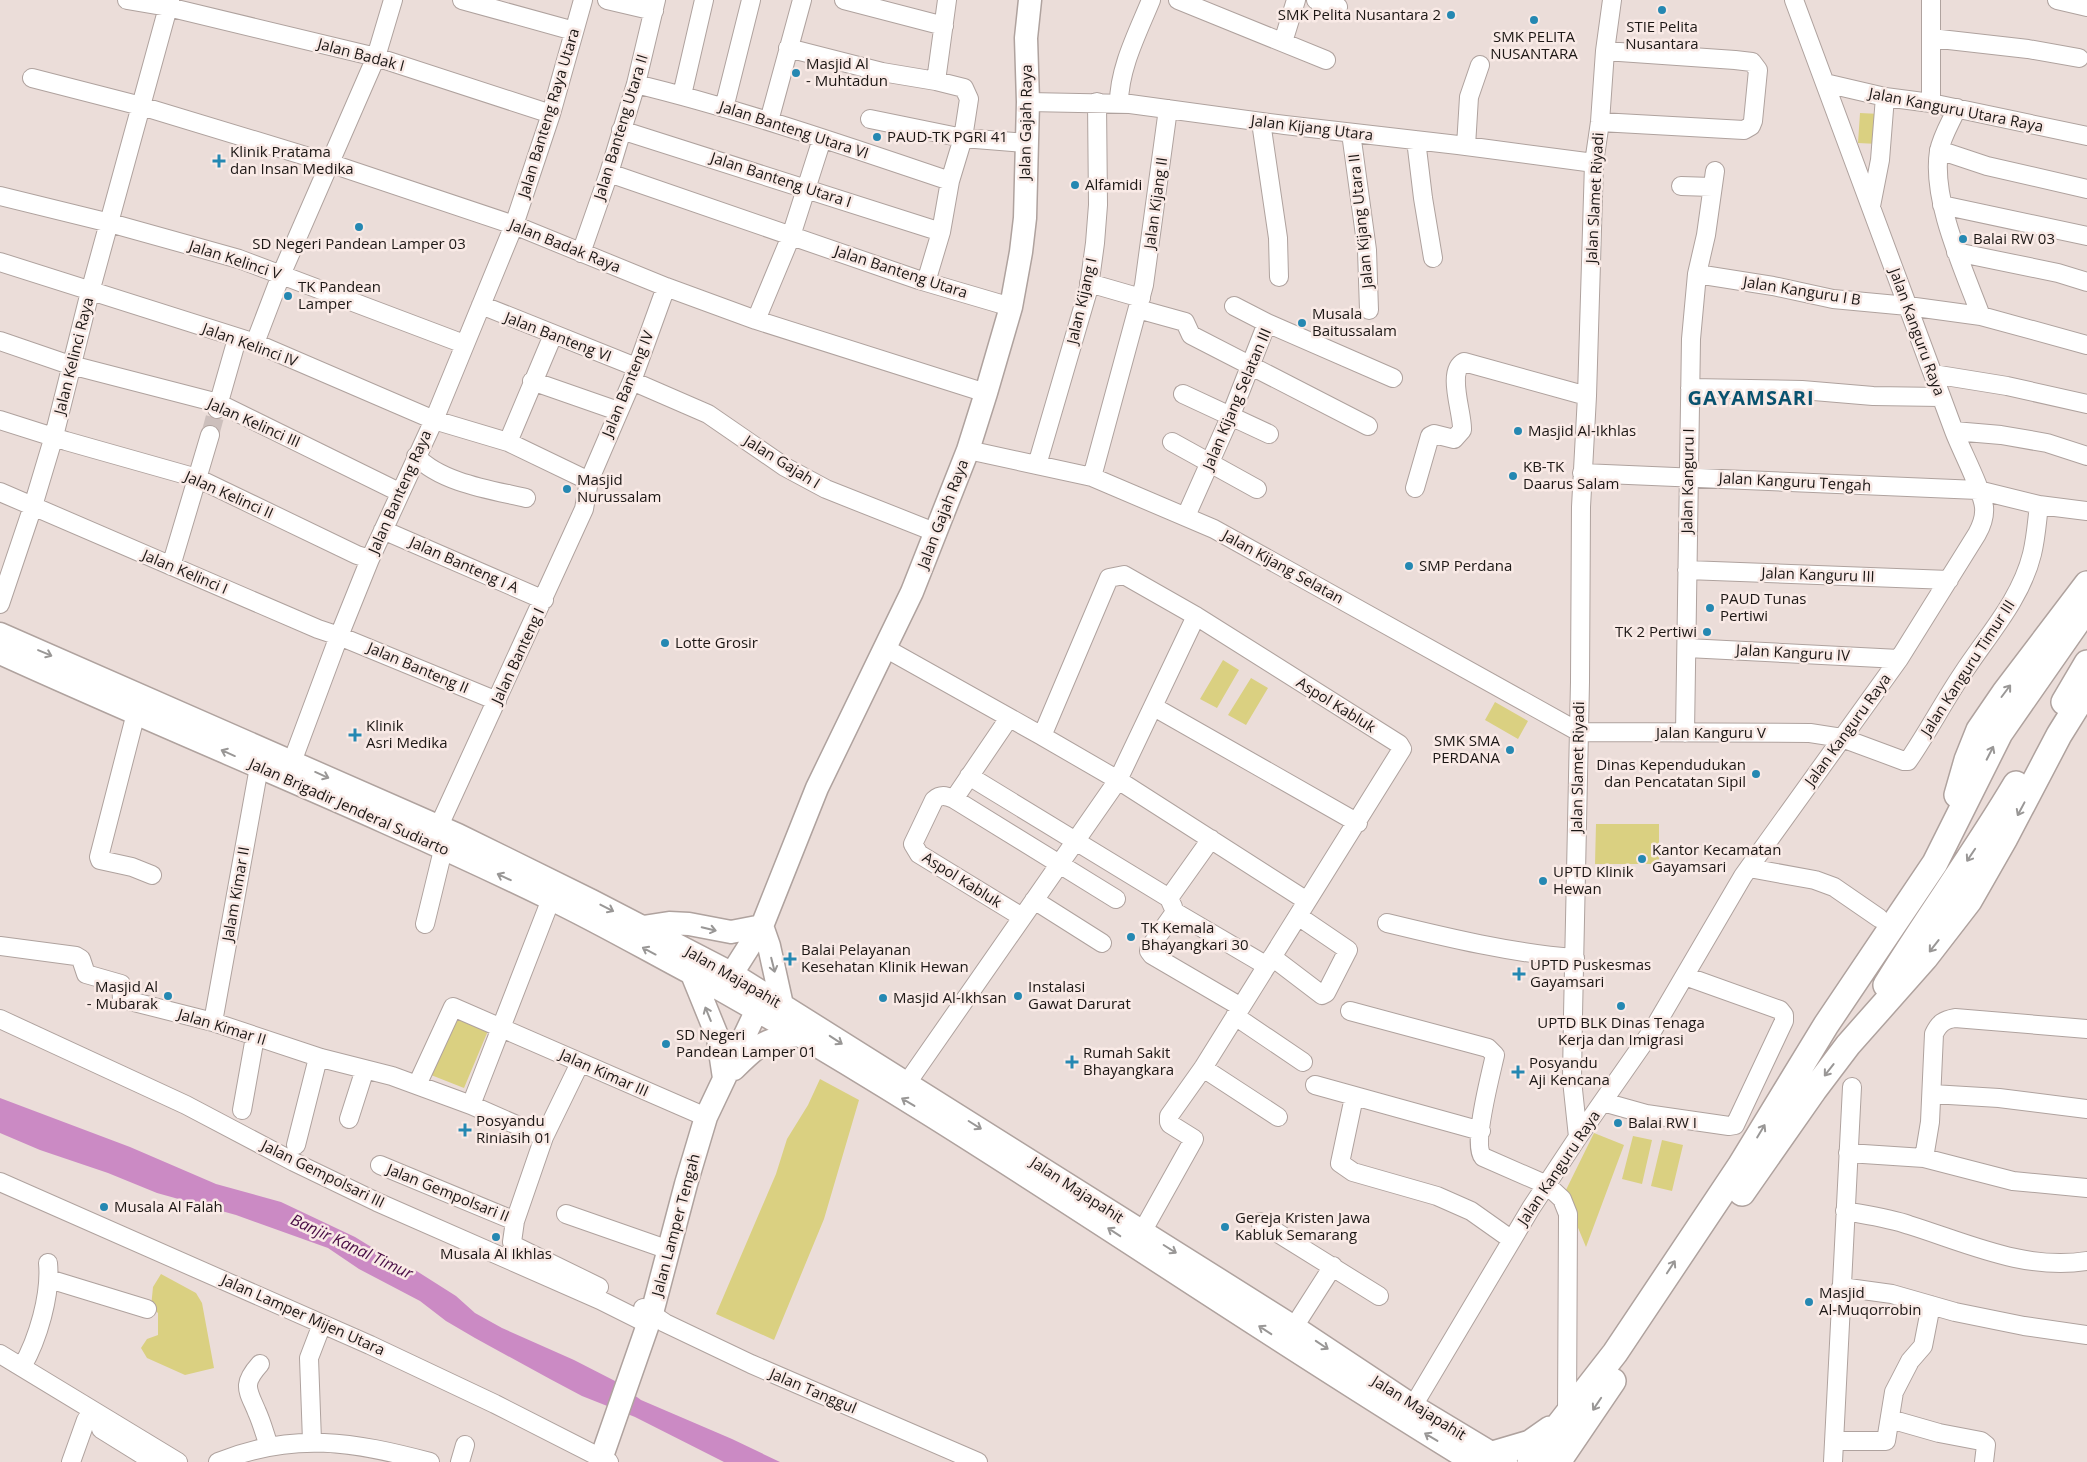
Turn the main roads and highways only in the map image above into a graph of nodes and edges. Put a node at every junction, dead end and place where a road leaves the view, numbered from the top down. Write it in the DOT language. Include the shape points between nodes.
graph roads {
  1 [pos="1030,0"];
  2 [pos="2084,595"];
  3 [pos="0,634"];
  4 [pos="0,653"];
  5 [pos="2087,663"];
  6 [pos="2087,690"];
  7 [pos="186,725"];
  8 [pos="762,926"];
  9 [pos="643,927"];
  10 [pos="692,974"];
  11 [pos="726,982"];
  12 [pos="768,1003"];
  13 [pos="1826,1025"];
  14 [pos="798,1035"];
  15 [pos="1848,1045"];
  16 [pos="724,1078"];
  17 [pos="1019,1161"];
  18 [pos="1566,1435"];
  19 [pos="604,1457"];
  20 [pos="1491,1459"];
  21 [pos="1530,1462"];
  22 [pos="1558,1462"];
  1 -- 8 [label="main road, Jalan Gajah Raya" via="1026,38 1025,218 1011,307 968,450 937,533 912,592 817,788"];
  13 -- 2 [label="highway, one-way" via="1935,863 2000,732"];
  13 -- 2 [label="highway, one-way" via="1855,960 1879,918 1944,822 1984,723"];
  3 -- 7 [label="main road, Jalan Brigadir Jenderal Sudiarto, one-way"];
  4 -- 7 [label="main road, Jalan Brigadir Jenderal Sudiarto" via="136,713"];
  5 -- 15 [label="highway, one-way" via="1993,823 1920,930"];
  6 -- 15 [label="highway, one-way" via="1969,901 1926,958"];
  7 -- 9 [label="main road, Jalan Brigadir Jenderal Sudiarto, one-way" via="292,762 467,840"];
  10 -- 7 [label="main road, Jalan Brigadir Jenderal Sudiarto, one-way" via="551,899 259,767"];
  9 -- 8 [label="main road, one-way" via="669,922 731,932"];
  8 -- 11 [label="main road, Jalan Gajah Raya"];
  8 -- 12 [label="main road, one-way" via="769,946"];
  9 -- 11 [label="main road, Jalan Majapahit"];
  10 -- 11 [label="main road, Jalan Majapahit"];
  16 -- 10 [label="main road, one-way" via="718,1038"];
  11 -- 12 [label="main road, Jalan Majapahit"];
  12 -- 14 [label="main road, Jalan Majapahit"];
  12 -- 16 [label="main road, Jalan Lamper Tengah"];
  12 -- 17 [label="main road, Jalan Majapahit, one-way" via="908,1083"];
  18 -- 13 [label="highway, one-way" via="1615,1353 1740,1166"];
  14 -- 16 [label="main road" via="777,1037 758,1046"];
  17 -- 14 [label="main road, Jalan Majapahit, one-way"];
  15 -- 18 [label="highway, one-way"];
  16 -- 19 [label="main road, Jalan Lamper Tengah" via="706,1117 647,1326"];
  17 -- 20 [label="main road, Jalan Majapahit, one-way" via="1294,1326"];
  20 -- 17 [label="main road, Jalan Majapahit, one-way" via="1395,1415"];
  18 -- 20 [label="highway" via="1530,1443"];
  18 -- 21 [label="highway"];
  18 -- 22 [label="highway"];
}
